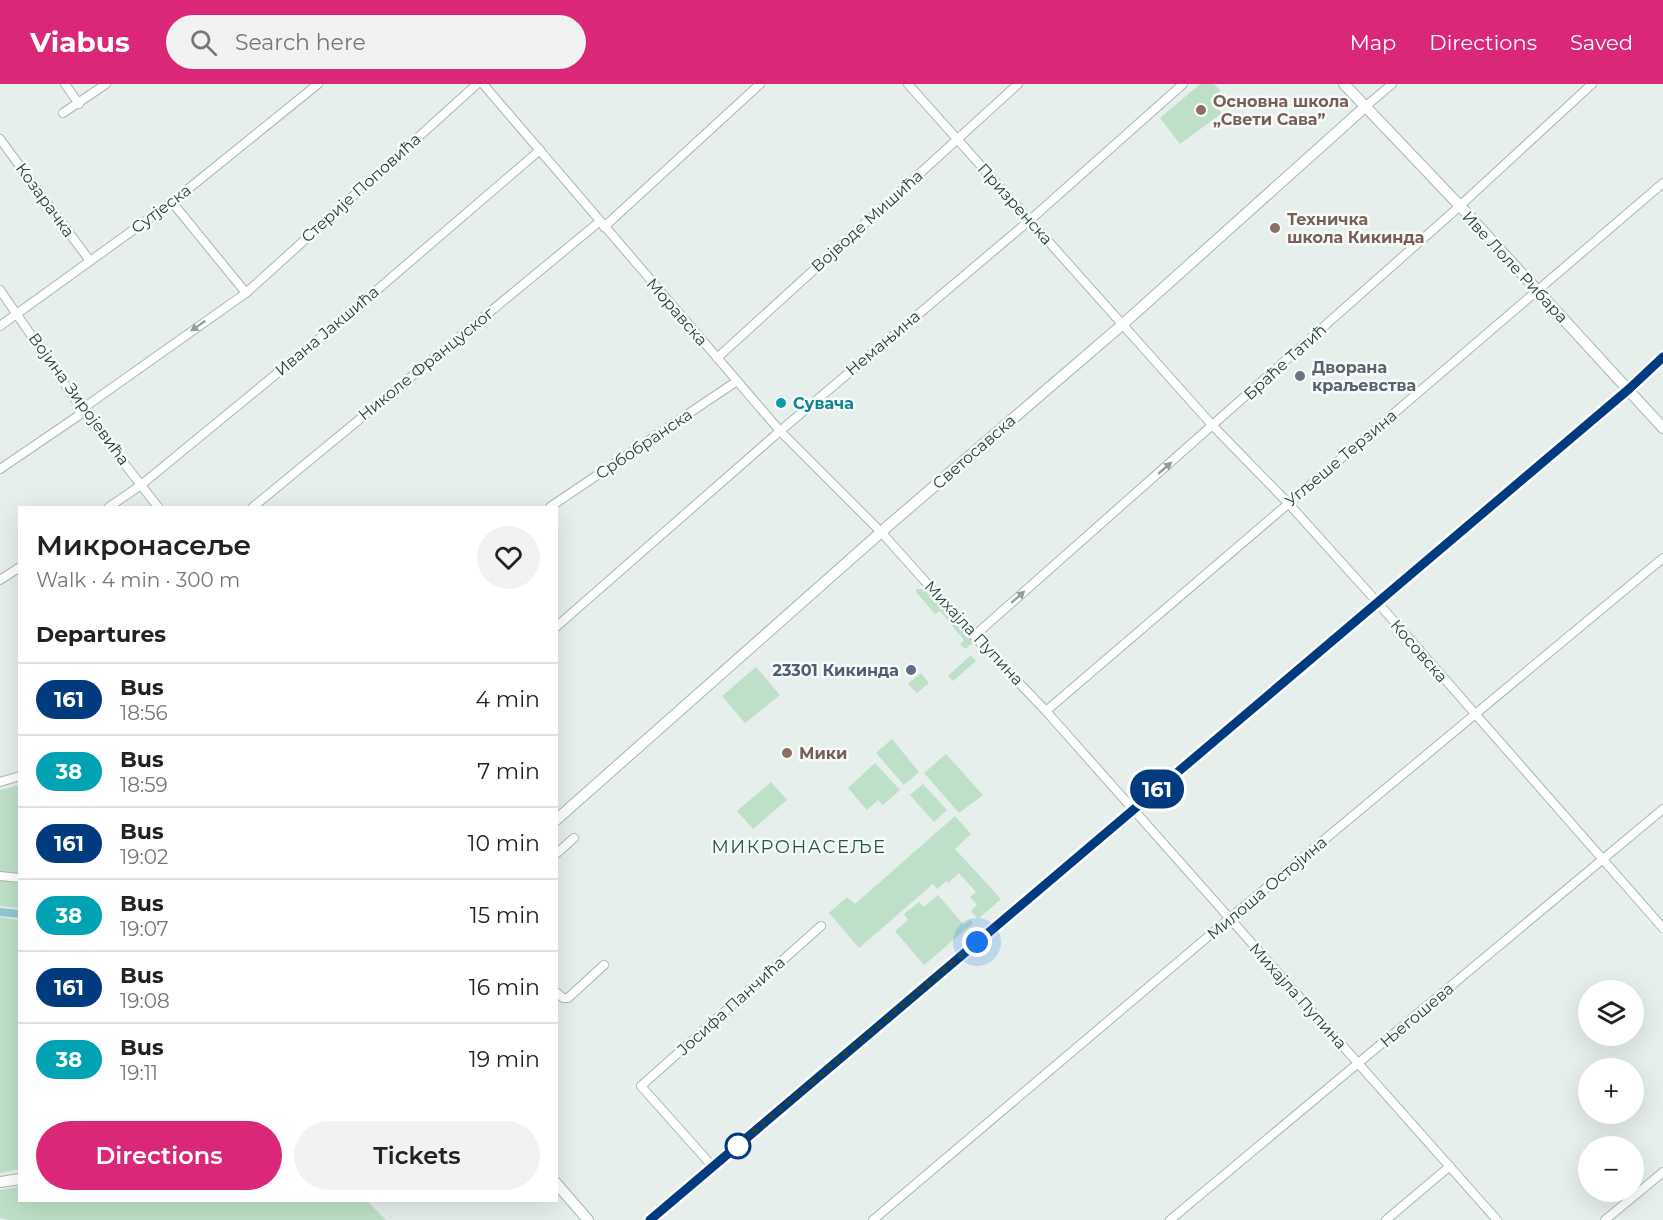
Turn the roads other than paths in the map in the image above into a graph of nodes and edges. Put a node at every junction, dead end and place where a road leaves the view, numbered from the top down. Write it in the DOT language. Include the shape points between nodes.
graph roads {
  1 [pos="65,84"];
  2 [pos="106,84"];
  3 [pos="318,84"];
  4 [pos="477,84"];
  5 [pos="483,84"];
  6 [pos="760,84"];
  7 [pos="908,84"];
  8 [pos="1018,84"];
  9 [pos="1183,84"];
  10 [pos="1344,84"];
  11 [pos="1392,84"];
  12 [pos="1592,84"];
  13 [pos="79,104"];
  14 [pos="1365,107"];
  15 [pos="63,114"];
  16 [pos="0,139"];
  17 [pos="957,139"];
  18 [pos="540,150"];
  19 [pos="1663,183"];
  20 [pos="172,202"];
  21 [pos="1460,206"];
  22 [pos="1030,220"];
  23 [pos="601,224"];
  24 [pos="90,261"];
  25 [pos="0,290"];
  26 [pos="1538,291"];
  27 [pos="246,292"];
  28 [pos="18,314"];
  29 [pos="1123,324"];
  30 [pos="0,326"];
  31 [pos="1663,357"];
  32 [pos="717,358"];
  33 [pos="737,381"];
  34 [pos="1629,389"];
  35 [pos="82,409"];
  36 [pos="1213,426"];
  37 [pos="1663,428"];
  38 [pos="780,431"];
  39 [pos="0,469"];
  40 [pos="141,485"];
  41 [pos="1288,503"];
  42 [pos="110,506"];
  43 [pos="157,506"];
  44 [pos="254,506"];
  45 [pos="551,506"];
  46 [pos="881,532"];
  47 [pos="1663,558"];
  48 [pos="18,568"];
  49 [pos="0,580"];
  50 [pos="1378,603"];
  51 [pos="558,625"];
  52 [pos="974,636"];
  53 [pos="1046,711"];
  54 [pos="1475,716"];
  55 [pos="18,777"];
  56 [pos="0,782"];
  57 [pos="1134,808"];
  58 [pos="1663,809"];
  59 [pos="558,818"];
  60 [pos="574,838"];
  61 [pos="558,852"];
  62 [pos="1602,859"];
  63 [pos="0,876"];
  64 [pos="18,878"];
  65 [pos="1230,918"];
  66 [pos="821,926"];
  67 [pos="1663,928"];
  68 [pos="604,965"];
  69 [pos="558,994"];
  70 [pos="1359,1064"];
  71 [pos="1450,1166"];
  72 [pos="713,1167"];
  73 [pos="1663,1172"];
  74 [pos="18,1179"];
  75 [pos="0,1182"];
  76 [pos="558,1185"];
  77 [pos="588,1220"];
  78 [pos="650,1220"];
  79 [pos="873,1220"];
  80 [pos="1170,1220"];
  81 [pos="1386,1220"];
  82 [pos="1497,1220"];
  83 [pos="1605,1220"];
  1 -- 13 [label="street"];
  2 -- 13 [label="street"];
  3 -- 20 [label="street, Сутјеска"];
  4 -- 27 [label="street, Стерије Поповића"];
  5 -- 18 [label="street, Моравска"];
  6 -- 23 [label="street, Николе Француског"];
  7 -- 17 [label="street, Призренска"];
  8 -- 17 [label="street, Војводе Мишића"];
  9 -- 22 [label="street, Немањина"];
  10 -- 14 [label="street, Иве Лоле Рибара"];
  11 -- 14 [label="street, Светосавска"];
  12 -- 21 [label="street, Браће Татић"];
  13 -- 15 [label="street"];
  14 -- 21 [label="street, Иве Лоле Рибара"];
  14 -- 29 [label="street, Светосавска"];
  16 -- 24 [label="street, Козарачка"];
  17 -- 22 [label="street, Призренска"];
  17 -- 32 [label="street, Војводе Мишића"];
  18 -- 23 [label="street, Моравска"];
  18 -- 40 [label="street, Ивана Јакшића"];
  19 -- 26 [label="street, Угљеше Терзина"];
  20 -- 24 [label="street, Сутјеска"];
  20 -- 27 [label="street"];
  21 -- 26 [label="street, Иве Лоле Рибара"];
  21 -- 36 [label="street, Браће Татић"];
  22 -- 29 [label="street, Призренска"];
  22 -- 38 [label="street, Немањина"];
  23 -- 32 [label="street, Моравска"];
  23 -- 44 [label="street, Николе Француског"];
  24 -- 28 [label="street, Сутјеска"];
  25 -- 28 [label="street, Војина Зиројевића"];
  26 -- 34 [label="street, Иве Лоле Рибара"];
  26 -- 41 [label="street, Угљеше Терзина"];
  27 -- 35 [label="street, Стерије Поповића, one-way"];
  28 -- 30 [label="street, Сутјеска"];
  28 -- 35 [label="street, Војина Зиројевића"];
  29 -- 36 [label="street, Косовска"];
  29 -- 46 [label="street, Светосавска"];
  31 -- 34 [label="street"];
  32 -- 33 [label="street, Моравска"];
  33 -- 38 [label="street, Моравска"];
  33 -- 45 [label="street, Србобранска"];
  34 -- 37 [label="street, Иве Лоле Рибара"];
  34 -- 50 [label="street"];
  35 -- 39 [label="street, Стерије Поповића" via="78,416"];
  35 -- 40 [label="street, Војина Зиројевића"];
  36 -- 41 [label="street, Косовска"];
  52 -- 36 [label="street, Браће Татић, one-way"];
  38 -- 46 [label="street, Моравска"];
  38 -- 51 [label="street, Немањина"];
  40 -- 42 [label="street, Ивана Јакшића"];
  40 -- 43 [label="street, Војина Зиројевића"];
  41 -- 50 [label="street, Косовска"];
  41 -- 53 [label="street, Угљеше Терзина"];
  46 -- 52 [label="street, Михајла Пупина"];
  46 -- 59 [label="street, Светосавска"];
  47 -- 54 [label="street, Милоша Остојина"];
  48 -- 49 [label="street"];
  50 -- 54 [label="street, Косовска"];
  50 -- 57 [label="street"];
  52 -- 53 [label="street, Михајла Пупина"];
  53 -- 57 [label="street, Михајла Пупина"];
  54 -- 62 [label="street, Косовска"];
  54 -- 65 [label="street, Милоша Остојина"];
  55 -- 56 [label="street"];
  57 -- 65 [label="street, Михајла Пупина"];
  57 -- 72 [label="street"];
  58 -- 62 [label="street, Његошева"];
  60 -- 61 [label="street"];
  62 -- 67 [label="street, Косовска"];
  62 -- 70 [label="street, Његошева"];
  63 -- 64 [label="street"];
  65 -- 70 [label="street, Михајла Пупина"];
  65 -- 79 [label="street, Милоша Остојина"];
  66 -- 72 [label="street, Јосифа Панчића" via="641,1086"];
  68 -- 69 [label="street" via="568,998"];
  70 -- 71 [label="street, Михајла Пупина"];
  70 -- 80 [label="street, Његошева"];
  71 -- 81 [label="street"];
  71 -- 82 [label="street, Михајла Пупина"];
  72 -- 78 [label="street"];
  73 -- 83 [label="street"];
  74 -- 75 [label="street"];
  76 -- 77 [label="street"];
}
